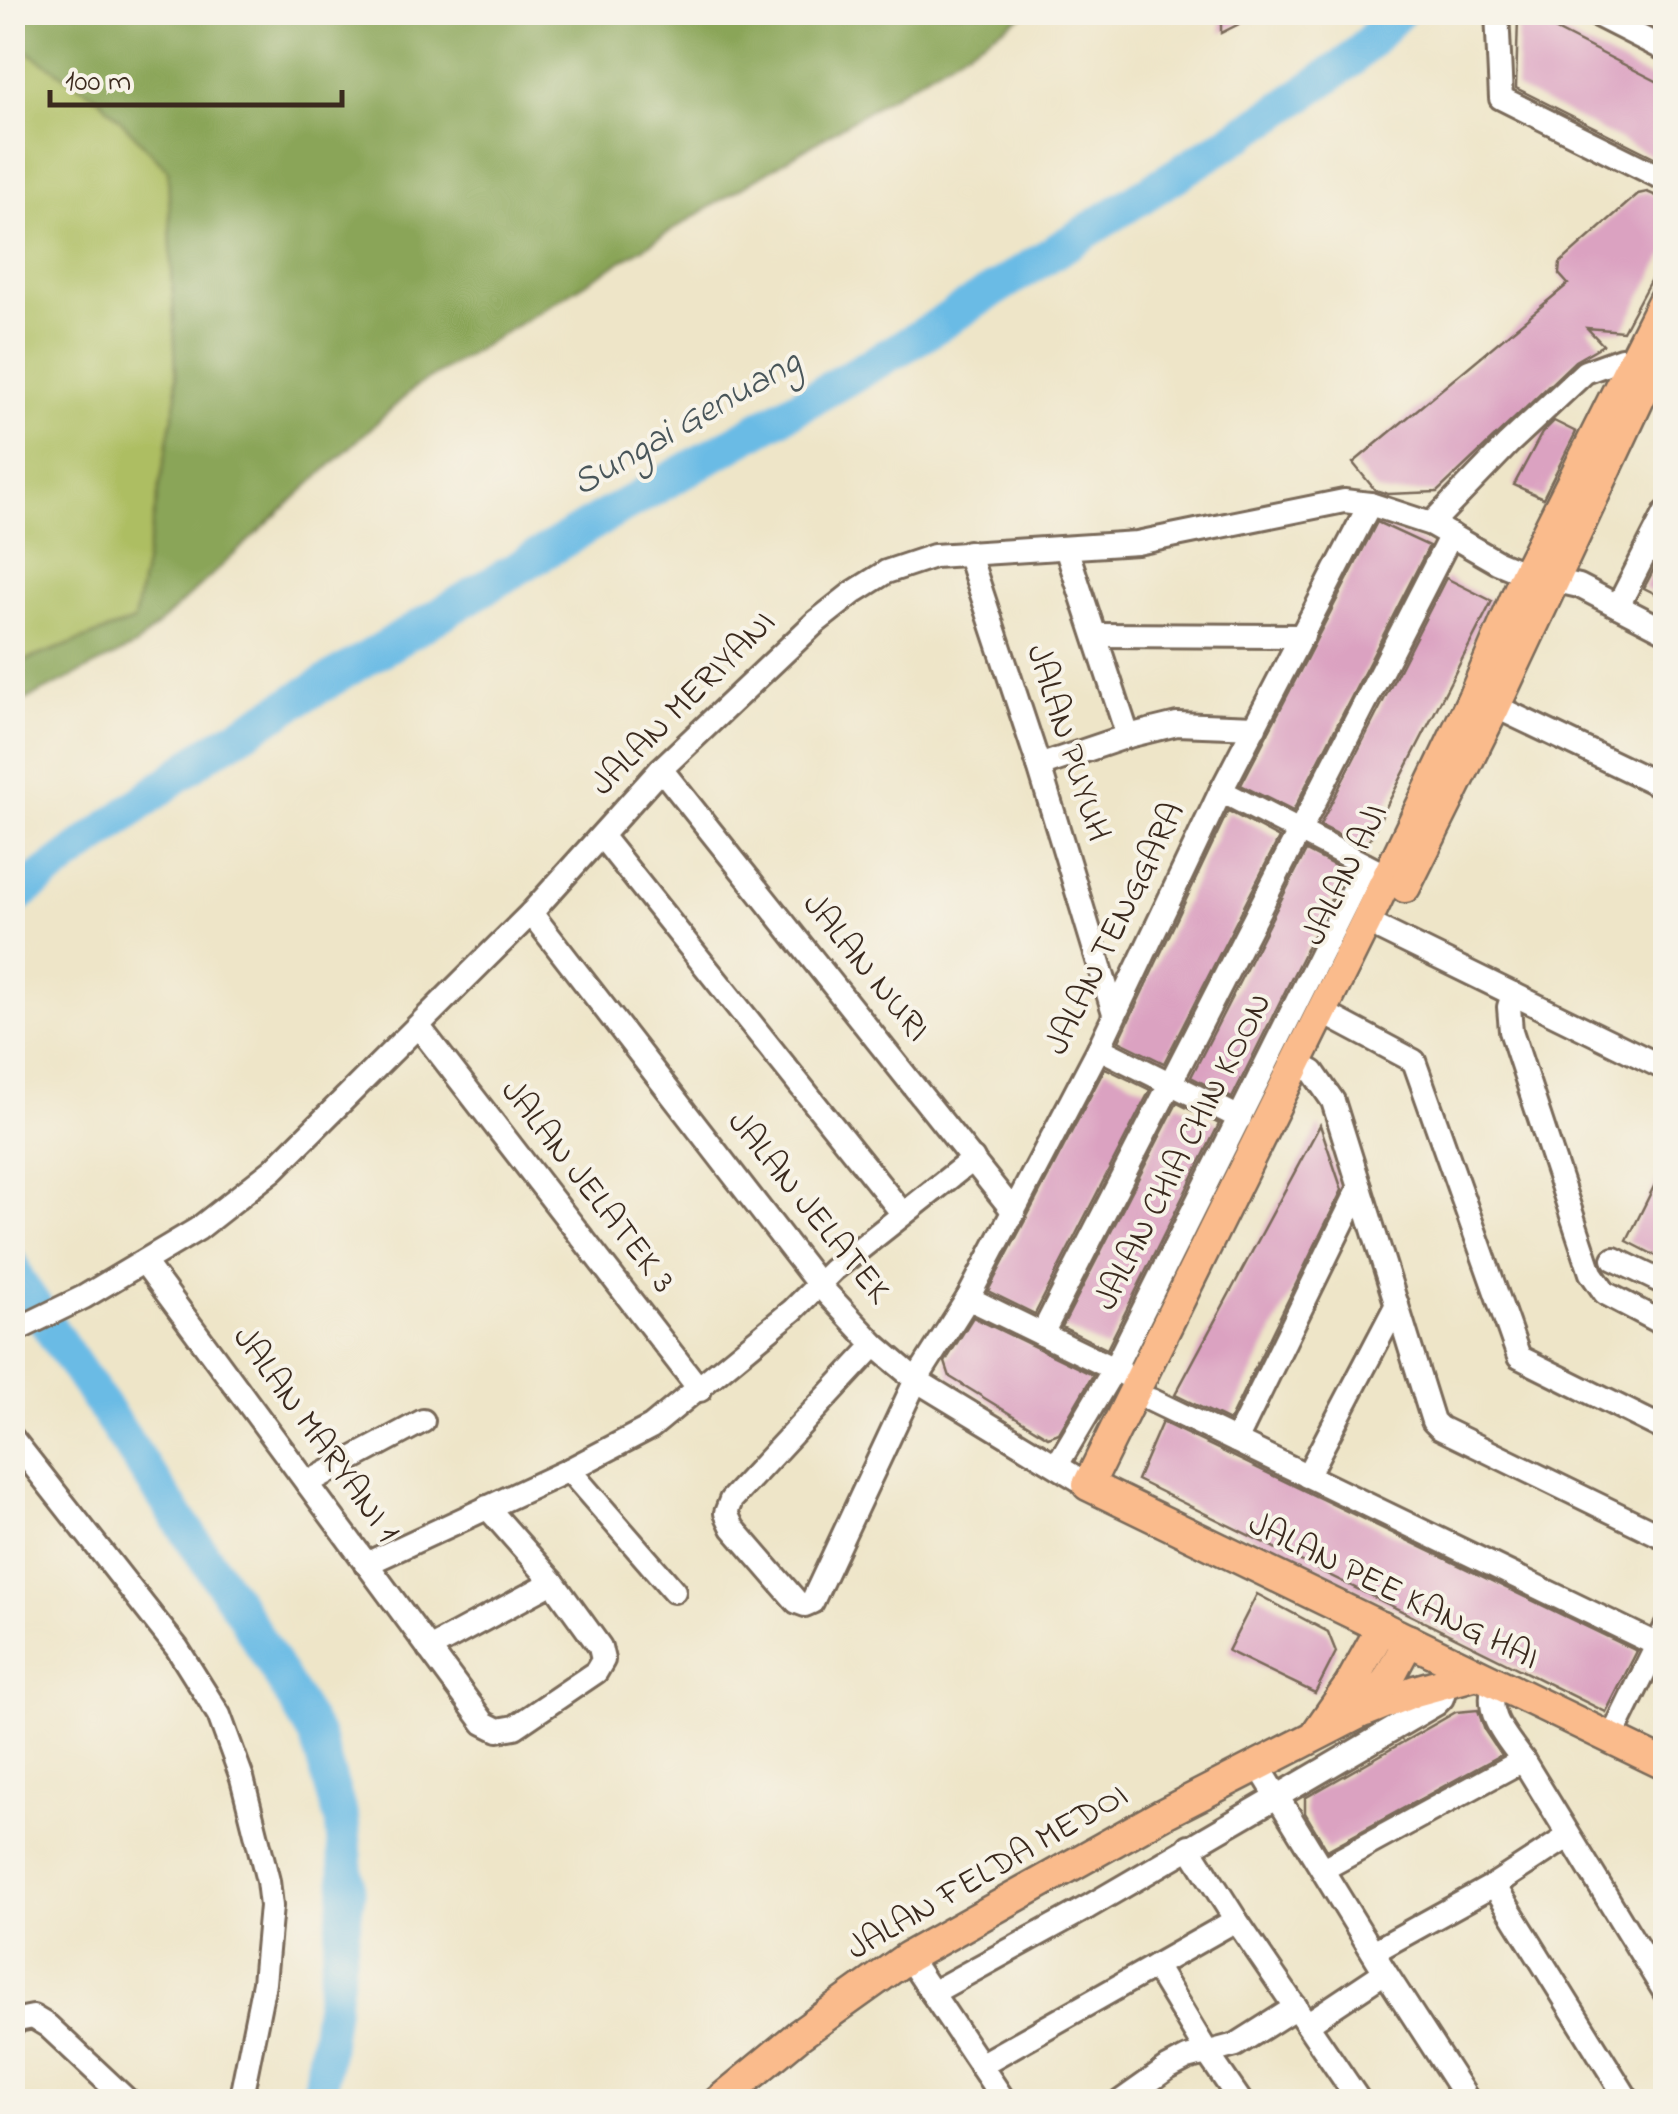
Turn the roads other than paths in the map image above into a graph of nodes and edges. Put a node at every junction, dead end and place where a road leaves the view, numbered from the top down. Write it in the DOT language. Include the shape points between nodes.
graph roads {
  1 [pos="1497,12"];
  2 [pos="1590,12"];
  3 [pos="1666,50"];
  4 [pos="1666,180"];
  5 [pos="1666,294"];
  6 [pos="1651,354"];
  7 [pos="1370,504"];
  8 [pos="1666,512"];
  9 [pos="1441,530"];
  10 [pos="1066,548"];
  11 [pos="968,552"];
  12 [pos="1540,576"];
  13 [pos="1618,606"];
  14 [pos="1666,631"];
  15 [pos="1096,635"];
  16 [pos="1303,636"];
  17 [pos="1484,701"];
  18 [pos="1255,727"];
  19 [pos="1128,736"];
  20 [pos="1039,766"];
  21 [pos="661,769"];
  22 [pos="1666,788"];
  23 [pos="1222,791"];
  24 [pos="1300,831"];
  25 [pos="602,837"];
  26 [pos="1386,875"];
  27 [pos="531,913"];
  28 [pos="1375,926"];
  29 [pos="1513,994"];
  30 [pos="1114,1013"];
  31 [pos="1330,1016"];
  32 [pos="418,1028"];
  33 [pos="1099,1048"];
  34 [pos="1305,1068"];
  35 [pos="1666,1068"];
  36 [pos="1170,1083"];
  37 [pos="1240,1118"];
  38 [pos="974,1160"];
  39 [pos="1360,1187"];
  40 [pos="1014,1212"];
  41 [pos="903,1214"];
  42 [pos="1614,1259"];
  43 [pos="144,1262"];
  44 [pos="1666,1284"];
  45 [pos="819,1285"];
  46 [pos="968,1298"];
  47 [pos="1396,1304"];
  48 [pos="1666,1325"];
  49 [pos="12,1332"];
  50 [pos="1042,1334"];
  51 [pos="875,1345"];
  52 [pos="916,1380"];
  53 [pos="1134,1384"];
  54 [pos="700,1390"];
  55 [pos="422,1421"];
  56 [pos="1666,1430"];
  57 [pos="12,1438"];
  58 [pos="1236,1441"];
  59 [pos="1057,1465"];
  60 [pos="570,1470"];
  61 [pos="1308,1476"];
  62 [pos="308,1484"];
  63 [pos="1096,1490"];
  64 [pos="487,1508"];
  65 [pos="1666,1538"];
  66 [pos="366,1564"];
  67 [pos="553,1582"];
  68 [pos="674,1591"];
  69 [pos="1347,1610"];
  70 [pos="1396,1633"];
  71 [pos="1663,1640"];
  72 [pos="429,1648"];
  73 [pos="1473,1679"];
  74 [pos="1354,1699"];
  75 [pos="1611,1739"];
  76 [pos="1523,1760"];
  77 [pos="1258,1765"];
  78 [pos="1666,1765"];
  79 [pos="1278,1794"];
  80 [pos="1568,1836"];
  81 [pos="1189,1846"];
  82 [pos="1323,1868"];
  83 [pos="1494,1885"];
  84 [pos="1236,1920"];
  85 [pos="908,1958"];
  86 [pos="1379,1962"];
  87 [pos="1155,1966"];
  88 [pos="932,1993"];
  89 [pos="1666,1994"];
  90 [pos="1301,2015"];
  91 [pos="12,2026"];
  92 [pos="1208,2054"];
  93 [pos="980,2065"];
  94 [pos="1121,2101"];
  95 [pos="128,2102"];
  96 [pos="240,2102"];
  97 [pos="718,2102"];
  98 [pos="1005,2102"];
  99 [pos="1242,2102"];
  100 [pos="1360,2102"];
  101 [pos="1469,2102"];
  102 [pos="1629,2102"];
  1 -- 4 [label="street" via="1500,98"];
  2 -- 3 [label="street"];
  5 -- 6 [label="main road, JALAN AJI"];
  6 -- 9 [label="street" via="1585,372 1508,444"];
  6 -- 12 [label="main road, JALAN AJI"];
  7 -- 9 [label="street, JALAN MERIYANI"];
  7 -- 10 [label="street, JALAN MERIYANI" via="1344,501 1183,536"];
  7 -- 16 [label="street, JALAN TENGGARA"];
  8 -- 13 [label="street"];
  9 -- 12 [label="street, JALAN MERIYANI" via="1497,562"];
  9 -- 24 [label="street"];
  10 -- 11 [label="street, JALAN MERIYANI"];
  10 -- 15 [label="street"];
  11 -- 20 [label="street, JALAN PUYUH"];
  11 -- 21 [label="street, JALAN MERIYANI" via="910,562 854,592"];
  12 -- 13 [label="street, JALAN MERIYANI"];
  12 -- 17 [label="main road, JALAN AJI"];
  13 -- 14 [label="street, JALAN MERIYANI"];
  15 -- 16 [label="street"];
  15 -- 19 [label="street"];
  16 -- 18 [label="street, JALAN TENGGARA"];
  17 -- 22 [label="street"];
  17 -- 26 [label="main road, JALAN AJI"];
  18 -- 19 [label="street" via="1178,724"];
  18 -- 23 [label="street, JALAN TENGGARA"];
  19 -- 20 [label="street"];
  20 -- 30 [label="street, JALAN PUYUH"];
  21 -- 25 [label="street, JALAN MERIYANI"];
  21 -- 38 [label="street, JALAN NURI"];
  23 -- 24 [label="street"];
  23 -- 30 [label="street, JALAN TENGGARA"];
  24 -- 26 [label="street"];
  24 -- 36 [label="street"];
  25 -- 27 [label="street, JALAN MERIYANI"];
  25 -- 41 [label="street"];
  26 -- 28 [label="main road, JALAN AJI"];
  26 -- 37 [label="street, JALAN CHIA CHIN KOON"];
  27 -- 32 [label="street, JALAN MERIYANI"];
  27 -- 45 [label="street, JALAN JELATEK"];
  28 -- 29 [label="street"];
  28 -- 31 [label="main road, JALAN AJI"];
  29 -- 35 [label="street"];
  29 -- 48 [label="street" via="1511,1031 1590,1273 1605,1293"];
  30 -- 33 [label="street, JALAN TENGGARA"];
  31 -- 34 [label="main road, JALAN AJI"];
  31 -- 56 [label="street" via="1414,1061 1519,1357"];
  32 -- 43 [label="street, JALAN MERIYANI" via="249,1191"];
  32 -- 54 [label="street, JALAN JELATEK 3"];
  33 -- 36 [label="street"];
  33 -- 40 [label="street, JALAN TENGGARA"];
  34 -- 39 [label="street" via="1333,1101"];
  34 -- 53 [label="main road, JALAN AJI"];
  36 -- 37 [label="street"];
  36 -- 50 [label="street"];
  37 -- 53 [label="street, JALAN CHIA CHIN KOON"];
  38 -- 40 [label="street, JALAN NURI"];
  38 -- 41 [label="street"];
  39 -- 47 [label="street"];
  39 -- 58 [label="street"];
  40 -- 46 [label="street, JALAN TENGGARA"];
  41 -- 45 [label="street"];
  42 -- 44 [label="street"];
  43 -- 49 [label="street, JALAN MERIYANI"];
  43 -- 62 [label="street, JALAN MARYANI 1"];
  45 -- 51 [label="street, JALAN JELATEK"];
  45 -- 54 [label="street"];
  46 -- 50 [label="street"];
  46 -- 52 [label="street, JALAN TENGGARA"];
  47 -- 61 [label="street"];
  47 -- 65 [label="street" via="1440,1428"];
  50 -- 53 [label="street"];
  51 -- 52 [label="street, JALAN JELATEK"];
  51 -- 52 [label="street, JALAN TENGGARA" via="726,1513 797,1602 812,1602"];
  52 -- 59 [label="street, JALAN JELATEK"];
  53 -- 58 [label="street"];
  53 -- 59 [label="street, JALAN CHIA CHIN KOON"];
  53 -- 63 [label="main road, JALAN AJI"];
  54 -- 60 [label="street" via="650,1428"];
  55 -- 62 [label="street"];
  57 -- 96 [label="street" via="177,1648 219,1715 242,1778 270,1906 264,1982"];
  58 -- 61 [label="street"];
  59 -- 63 [label="street, JALAN JELATEK"];
  60 -- 64 [label="street"];
  60 -- 68 [label="street"];
  61 -- 71 [label="street"];
  62 -- 66 [label="street, JALAN MARYANI 1"];
  63 -- 69 [label="main road, JALAN PEE KANG HAI"];
  64 -- 66 [label="street"];
  64 -- 67 [label="street"];
  66 -- 72 [label="street, JALAN MARYANI 1"];
  67 -- 72 [label="street"];
  67 -- 72 [label="street, JALAN MARYANI 1" via="603,1660 596,1672 514,1727 498,1730 484,1723"];
  69 -- 70 [label="main road, JALAN PEE KANG HAI"];
  69 -- 74 [label="main road"];
  70 -- 73 [label="main road, JALAN PEE KANG HAI"];
  70 -- 74 [label="main road"];
  71 -- 75 [label="street"];
  73 -- 74 [label="main road"];
  73 -- 75 [label="main road, JALAN PEE KANG HAI"];
  73 -- 76 [label="street"];
  73 -- 79 [label="street"];
  74 -- 77 [label="main road, JALAN FELDA MEDOI" via="1313,1737"];
  75 -- 78 [label="main road, JALAN PEE KANG HAI"];
  76 -- 80 [label="street"];
  76 -- 82 [label="street"];
  77 -- 79 [label="street"];
  77 -- 85 [label="main road, JALAN FELDA MEDOI"];
  79 -- 81 [label="street"];
  79 -- 82 [label="street"];
  80 -- 83 [label="street"];
  80 -- 89 [label="street"];
  81 -- 84 [label="street"];
  81 -- 88 [label="street"];
  82 -- 86 [label="street"];
  83 -- 86 [label="street"];
  83 -- 102 [label="street"];
  84 -- 87 [label="street"];
  84 -- 90 [label="street"];
  85 -- 88 [label="street"];
  85 -- 97 [label="main road, JALAN FELDA MEDOI"];
  86 -- 90 [label="street"];
  86 -- 101 [label="street"];
  87 -- 92 [label="street"];
  87 -- 93 [label="street"];
  88 -- 93 [label="street"];
  90 -- 92 [label="street"];
  90 -- 100 [label="street"];
  91 -- 95 [label="street" via="33,2017 48,2026"];
  92 -- 94 [label="street" via="1168,2068"];
  92 -- 99 [label="street"];
  93 -- 98 [label="street"];
}
